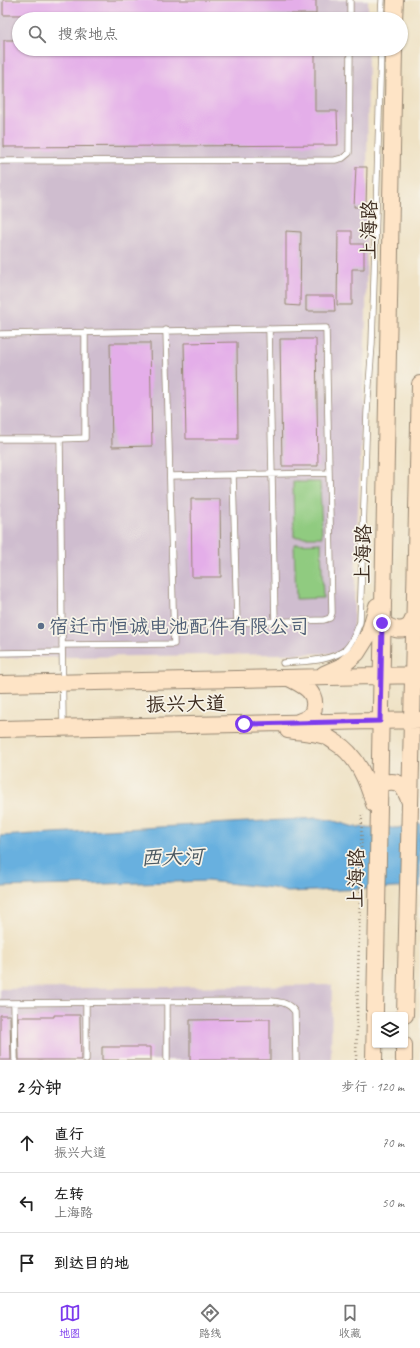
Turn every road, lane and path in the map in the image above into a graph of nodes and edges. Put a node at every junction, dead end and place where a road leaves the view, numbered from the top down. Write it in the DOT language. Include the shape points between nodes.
graph roads {
  1 [pos="350,0"];
  2 [pos="382,0"];
  3 [pos="395,0"];
  4 [pos="350,12"];
  5 [pos="381,12"];
  6 [pos="394,12"];
  7 [pos="350,56"];
  8 [pos="381,56"];
  9 [pos="394,56"];
  10 [pos="0,161"];
  11 [pos="269,328"];
  12 [pos="166,330"];
  13 [pos="85,332"];
  14 [pos="0,334"];
  15 [pos="420,384"];
  16 [pos="60,438"];
  17 [pos="0,439"];
  18 [pos="329,473"];
  19 [pos="272,474"];
  20 [pos="233,475"];
  21 [pos="170,476"];
  22 [pos="383,582"];
  23 [pos="418,621"];
  24 [pos="275,622"];
  25 [pos="237,623"];
  26 [pos="382,623"];
  27 [pos="173,625"];
  28 [pos="62,644"];
  29 [pos="62,652"];
  30 [pos="0,653"];
  31 [pos="286,670"];
  32 [pos="417,675"];
  33 [pos="381,676"];
  34 [pos="316,677"];
  35 [pos="63,682"];
  36 [pos="0,684"];
  37 [pos="416,720"];
  38 [pos="380,721"];
  39 [pos="298,722"];
  40 [pos="244,724"];
  41 [pos="63,727"];
  42 [pos="0,729"];
  43 [pos="420,770"];
  44 [pos="379,784"];
  45 [pos="410,802"];
  46 [pos="362,805"];
  47 [pos="378,819"];
  48 [pos="86,1002"];
  49 [pos="167,1002"];
  50 [pos="0,1003"];
  51 [pos="14,1003"];
  52 [pos="405,1012"];
  53 [pos="404,1048"];
  54 [pos="15,1060"];
  55 [pos="86,1060"];
  56 [pos="167,1060"];
  57 [pos="296,1060"];
  58 [pos="356,1060"];
  59 [pos="374,1060"];
  60 [pos="404,1060"];
  1 -- 4 [label="lane"];
  2 -- 5 [label="lane"];
  3 -- 6 [label="main road"];
  7 -- 10 [label="lane" via="349,153 343,158"];
  8 -- 31 [label="lane" via="360,622 346,648 335,655"];
  9 -- 22 [label="main road, 上海路"];
  11 -- 12 [label="lane"];
  11 -- 18 [label="lane" via="326,328"];
  11 -- 19 [label="lane"];
  12 -- 13 [label="lane"];
  12 -- 21 [label="lane"];
  13 -- 14 [label="lane"];
  13 -- 16 [label="lane" via="86,438"];
  15 -- 23 [label="main road"];
  16 -- 17 [label="lane"];
  16 -- 28 [label="lane"];
  18 -- 19 [label="lane"];
  18 -- 24 [label="lane" via="332,613 330,618 324,620"];
  19 -- 20 [label="lane"];
  19 -- 24 [label="lane"];
  20 -- 21 [label="lane"];
  20 -- 25 [label="lane"];
  21 -- 27 [label="lane"];
  22 -- 26 [label="main road, 上海路"];
  22 -- 34 [label="main road" via="370,634 357,653 342,666"];
  23 -- 26 [label="main road" via="399,629 392,629"];
  23 -- 32 [label="main road"];
  24 -- 25 [label="lane"];
  25 -- 27 [label="lane"];
  26 -- 33 [label="main road, 上海路"];
  27 -- 28 [label="lane" via="174,644"];
  28 -- 29 [label="lane"];
  29 -- 30 [label="lane"];
  29 -- 35 [label="lane"];
  31 -- 34 [label="main road, 振兴大道"];
  31 -- 35 [label="main road, 振兴大道"];
  31 -- 39 [label="main road" via="312,693 315,700 314,710"];
  32 -- 33 [label="main road, 振兴大道"];
  32 -- 37 [label="main road"];
  33 -- 34 [label="main road, 振兴大道"];
  33 -- 38 [label="main road, 上海路"];
  35 -- 36 [label="main road, 振兴大道"];
  35 -- 41 [label="lane"];
  37 -- 38 [label="main road, 振兴大道"];
  37 -- 45 [label="main road"];
  38 -- 39 [label="main road, 振兴大道"];
  38 -- 44 [label="main road, 上海路"];
  39 -- 40 [label="main road, 振兴大道"];
  40 -- 41 [label="main road, 振兴大道"];
  40 -- 47 [label="main road" via="326,736 340,744 354,758 363,773"];
  41 -- 42 [label="main road, 振兴大道"];
  43 -- 45 [label="main road"];
  44 -- 45 [label="main road" via="389,781 401,785"];
  44 -- 47 [label="main road, 上海路"];
  45 -- 52 [label="main road"];
  46 -- 58 [label="path"];
  47 -- 59 [label="main road, 上海路"];
  48 -- 49 [label="lane"];
  48 -- 51 [label="lane"];
  48 -- 55 [label="lane"];
  49 -- 56 [label="lane"];
  49 -- 57 [label="lane" via="271,1001 291,1006 296,1012"];
  50 -- 51 [label="lane"];
  51 -- 54 [label="lane"];
  53 -- 60 [label="main road"];
}
